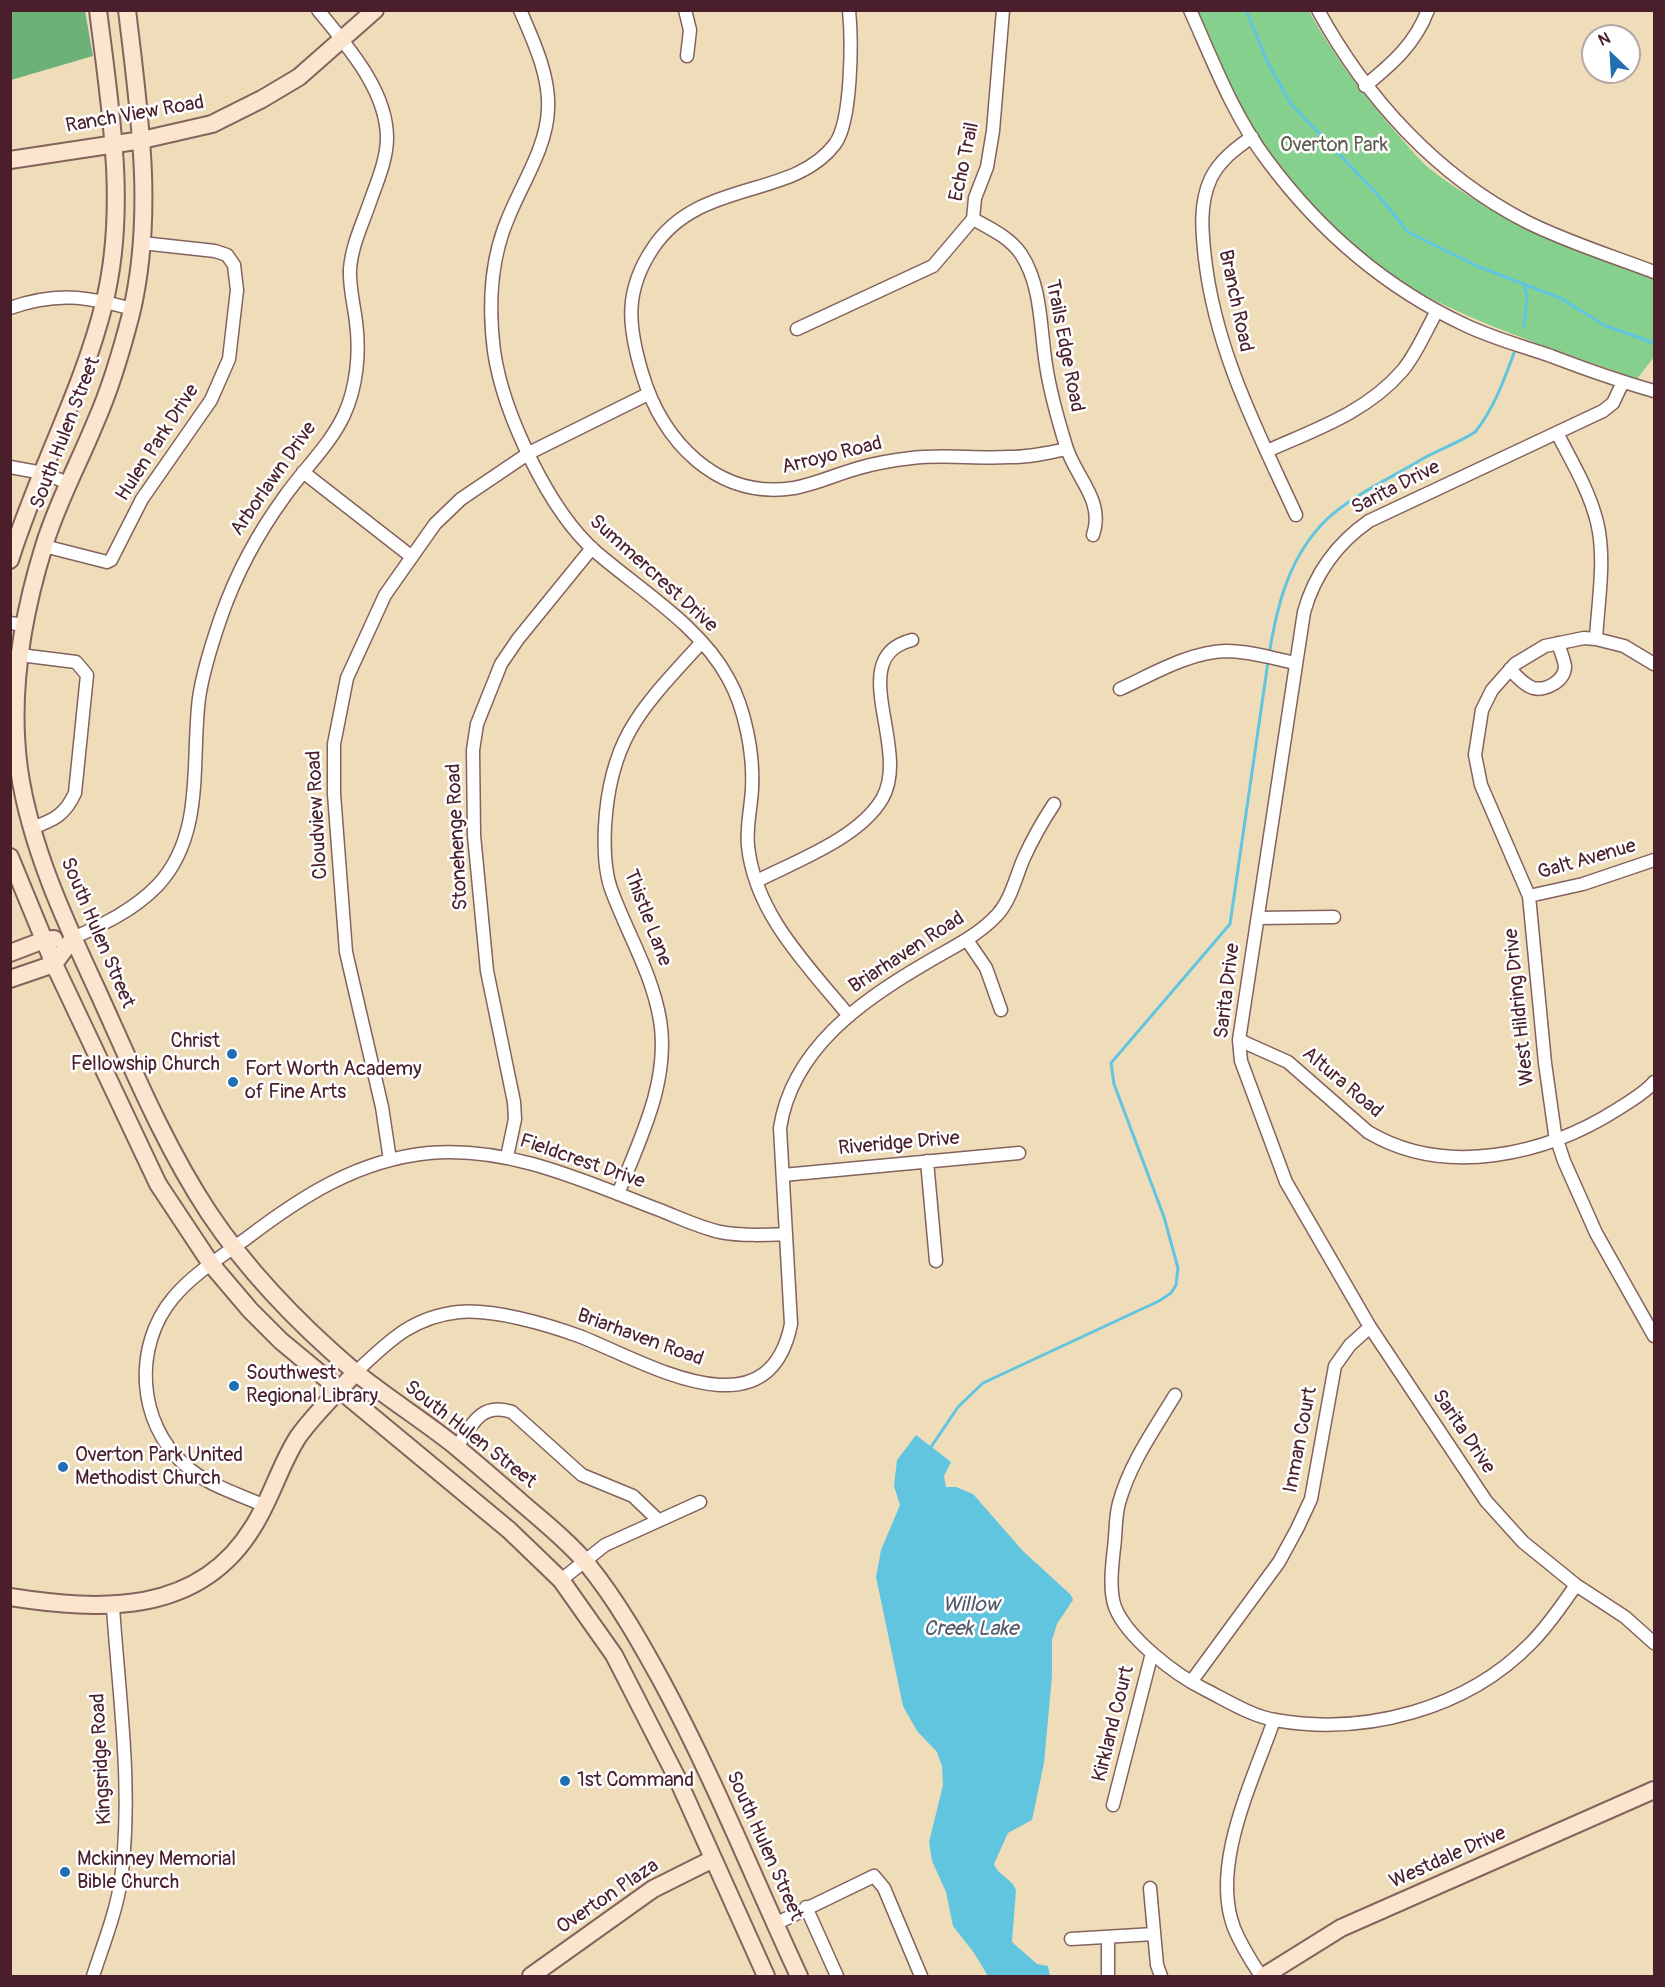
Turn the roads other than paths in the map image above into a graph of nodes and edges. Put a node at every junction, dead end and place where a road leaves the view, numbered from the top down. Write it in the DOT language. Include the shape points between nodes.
graph roads {
  1 [pos="98,10"];
  2 [pos="127,10"];
  3 [pos="318,10"];
  4 [pos="375,10"];
  5 [pos="520,10"];
  6 [pos="684,10"];
  7 [pos="849,10"];
  8 [pos="1003,10"];
  9 [pos="1190,10"];
  10 [pos="1318,10"];
  11 [pos="1428,10"];
  12 [pos="341,39"];
  13 [pos="687,56"];
  14 [pos="1365,86"];
  15 [pos="1252,137"];
  16 [pos="142,140"];
  17 [pos="114,142"];
  18 [pos="10,160"];
  19 [pos="973,219"];
  20 [pos="142,243"];
  21 [pos="1654,272"];
  22 [pos="105,301"];
  23 [pos="10,308"];
  24 [pos="132,309"];
  25 [pos="1437,311"];
  26 [pos="797,329"];
  27 [pos="1623,382"];
  28 [pos="1654,391"];
  29 [pos="648,394"];
  30 [pos="1557,433"];
  31 [pos="1067,449"];
  32 [pos="1267,451"];
  33 [pos="529,453"];
  34 [pos="10,467"];
  35 [pos="303,472"];
  36 [pos="43,473"];
  37 [pos="68,483"];
  38 [pos="1296,514"];
  39 [pos="1093,535"];
  40 [pos="44,546"];
  41 [pos="592,548"];
  42 [pos="412,557"];
  43 [pos="10,560"];
  44 [pos="17,624"];
  45 [pos="1596,639"];
  46 [pos="912,640"];
  47 [pos="701,643"];
  48 [pos="1558,643"];
  49 [pos="20,655"];
  50 [pos="1289,661"];
  51 [pos="1654,664"];
  52 [pos="1510,669"];
  53 [pos="1120,689"];
  54 [pos="15,764"];
  55 [pos="1054,804"];
  56 [pos="32,828"];
  57 [pos="10,857"];
  58 [pos="1654,860"];
  59 [pos="757,881"];
  60 [pos="1529,896"];
  61 [pos="1334,917"];
  62 [pos="1258,918"];
  63 [pos="73,938"];
  64 [pos="44,940"];
  65 [pos="968,940"];
  66 [pos="10,953"];
  67 [pos="54,964"];
  68 [pos="10,979"];
  69 [pos="1001,1010"];
  70 [pos="849,1016"];
  71 [pos="1239,1040"];
  72 [pos="1654,1082"];
  73 [pos="1557,1140"];
  74 [pos="1019,1153"];
  75 [pos="507,1157"];
  76 [pos="390,1160"];
  77 [pos="927,1161"];
  78 [pos="783,1175"];
  79 [pos="618,1194"];
  80 [pos="786,1234"];
  81 [pos="234,1248"];
  82 [pos="936,1262"];
  83 [pos="212,1264"];
  84 [pos="1370,1327"];
  85 [pos="1654,1336"];
  86 [pos="356,1372"];
  87 [pos="339,1390"];
  88 [pos="1175,1395"];
  89 [pos="457,1447"];
  90 [pos="700,1502"];
  91 [pos="265,1506"];
  92 [pos="658,1520"];
  93 [pos="585,1561"];
  94 [pos="561,1580"];
  95 [pos="1576,1585"];
  96 [pos="10,1597"];
  97 [pos="112,1607"];
  98 [pos="1654,1643"];
  99 [pos="1152,1653"];
  100 [pos="1191,1682"];
  101 [pos="1274,1720"];
  102 [pos="1654,1790"];
  103 [pos="1113,1805"];
  104 [pos="713,1859"];
  105 [pos="1150,1888"];
  106 [pos="806,1907"];
  107 [pos="775,1924"];
  108 [pos="1154,1934"];
  109 [pos="1108,1937"];
  110 [pos="1071,1939"];
  111 [pos="93,1977"];
  112 [pos="531,1977"];
  113 [pos="766,1977"];
  114 [pos="799,1977"];
  115 [pos="837,1977"];
  116 [pos="921,1977"];
  117 [pos="1108,1977"];
  118 [pos="1161,1977"];
  119 [pos="1262,1977"];
  1 -- 17 [label="main road, South Hulen Street"];
  2 -- 16 [label="main road, South Hulen Street"];
  3 -- 12 [label="street, Arborlawn Drive"];
  4 -- 12 [label="main road, Ranch View Road"];
  5 -- 33 [label="street, Summercrest Drive" via="544,71 549,105 547,125 507,220 490,282 489,303 500,379"];
  6 -- 13 [label="street" via="690,30"];
  7 -- 29 [label="street, Arroyo Road" via="847,112 835,145 808,167 787,177 698,207 666,230 641,269 632,292 630,321"];
  8 -- 19 [label="street, Echo Trail" via="993,131"];
  9 -- 15 [label="street" via="1232,104"];
  10 -- 14 [label="street"];
  11 -- 14 [label="street" via="1407,50"];
  12 -- 16 [label="main road, Ranch View Road" via="298,77 235,114 191,130"];
  12 -- 35 [label="street, Arborlawn Drive" via="375,90 386,121 387,141 350,266 358,352 351,391 344,415"];
  14 -- 21 [label="street" via="1420,146 1490,200 1562,237"];
  15 -- 25 [label="street" via="1323,226 1389,281"];
  15 -- 32 [label="street, Branch Road" via="1215,172 1206,194 1202,222 1208,284 1226,357"];
  16 -- 17 [label="main road, Ranch View Road"];
  16 -- 20 [label="main road, South Hulen Street"];
  17 -- 18 [label="main road, Ranch View Road"];
  17 -- 22 [label="main road, South Hulen Street" via="115,226"];
  19 -- 26 [label="street, Echo Trail" via="933,266"];
  19 -- 31 [label="street, Trails Edge Road" via="1009,239 1036,287 1046,369"];
  20 -- 24 [label="main road, South Hulen Street"];
  20 -- 40 [label="street, Hulen Park Drive" via="227,255 234,265 237,290 229,358 211,400 142,499 111,560"];
  22 -- 23 [label="street" via="67,296 33,300"];
  22 -- 24 [label="street"];
  22 -- 36 [label="main road, South Hulen Street" via="81,378"];
  24 -- 37 [label="main road, South Hulen Street" via="97,420"];
  25 -- 27 [label="street" via="1480,331"];
  25 -- 32 [label="street" via="1403,370 1369,401 1325,426"];
  27 -- 28 [label="street"];
  27 -- 30 [label="street, Sarita Drive" via="1608,407"];
  29 -- 31 [label="street, Arroyo Road" via="666,430 683,450 713,472 754,489 795,487 861,467 916,457 1007,458"];
  29 -- 33 [label="street, Cloudview Road"];
  30 -- 45 [label="street" via="1584,485 1598,523 1601,549"];
  30 -- 50 [label="street, Sarita Drive" via="1383,514 1355,531 1332,554 1313,584"];
  31 -- 39 [label="street, Trails Edge Road" via="1094,502 1097,524"];
  32 -- 38 [label="street, Branch Road"];
  33 -- 41 [label="street, Summercrest Drive" via="567,520"];
  33 -- 42 [label="street, Cloudview Road" via="461,499 435,524"];
  34 -- 36 [label="street"];
  35 -- 42 [label="street"];
  35 -- 63 [label="street, Arborlawn Drive" via="246,557 220,619 200,698 192,811 177,856 164,877 142,899 110,921"];
  36 -- 37 [label="street"];
  36 -- 43 [label="main road, South Hulen Street"];
  37 -- 40 [label="main road, South Hulen Street"];
  40 -- 44 [label="main road, South Hulen Street"];
  41 -- 47 [label="street, Summercrest Drive" via="647,591"];
  41 -- 75 [label="street, Stonehenge Road" via="501,664 477,724 473,750 474,835 487,971 514,1102 515,1119"];
  42 -- 76 [label="street, Cloudview Road" via="385,595 357,652 340,706 334,744 346,952 382,1107"];
  44 -- 49 [label="main road, South Hulen Street"];
  45 -- 48 [label="street, West Hildring Drive"];
  45 -- 51 [label="street, West Hildring Drive" via="1624,646"];
  46 -- 59 [label="street" via="892,647 880,666 878,681 892,757 884,797 855,830"];
  47 -- 59 [label="street, Summercrest Drive" via="730,681 744,725 752,787 747,843"];
  47 -- 79 [label="street, Thistle Lane" via="633,722 614,764 606,802 605,864 610,887 650,980 660,1021 661,1062 652,1107"];
  48 -- 52 [label="street, West Hildring Drive" via="1545,646"];
  48 -- 52 [label="street" via="1565,667 1561,679 1548,687 1533,688"];
  49 -- 54 [label="main road, South Hulen Street"];
  49 -- 56 [label="street" via="76,662 87,675 75,793 68,809 57,819"];
  50 -- 53 [label="street" via="1222,651 1198,655"];
  50 -- 62 [label="street, Sarita Drive"];
  52 -- 60 [label="street, West Hildring Drive" via="1492,690 1482,710 1475,755 1481,785"];
  54 -- 56 [label="main road, South Hulen Street"];
  55 -- 65 [label="street, Briarhaven Road" via="1035,833 999,912"];
  56 -- 63 [label="main road, South Hulen Street"];
  57 -- 64 [label="main road"];
  58 -- 60 [label="street, Galt Avenue" via="1583,884"];
  59 -- 70 [label="street, Summercrest Drive" via="785,937"];
  60 -- 73 [label="street, West Hildring Drive" via="1545,1063"];
  61 -- 62 [label="street"];
  62 -- 71 [label="street, Sarita Drive"];
  63 -- 64 [label="main road, Arborlawn Drive"];
  63 -- 67 [label="main road, Arborlawn Drive"];
  63 -- 81 [label="main road, South Hulen Street" via="171,1148"];
  64 -- 66 [label="main road, Arborlawn Drive"];
  64 -- 67 [label="main road"];
  65 -- 69 [label="street" via="986,968"];
  65 -- 70 [label="street, Briarhaven Road" via="907,974"];
  67 -- 68 [label="main road"];
  67 -- 83 [label="main road" via="147,1164 170,1205"];
  70 -- 78 [label="street, Briarhaven Road" via="811,1053 784,1103 780,1128"];
  71 -- 73 [label="street, Altura Road" via="1288,1062 1380,1139 1448,1156 1481,1157"];
  71 -- 84 [label="street, Sarita Drive" via="1241,1061 1286,1182"];
  72 -- 73 [label="street, Altura Road" via="1596,1123"];
  73 -- 85 [label="street, West Hildring Drive" via="1596,1233"];
  74 -- 77 [label="street, Riveridge Drive"];
  75 -- 76 [label="street, Fieldcrest Drive" via="446,1152"];
  75 -- 79 [label="street, Fieldcrest Drive"];
  76 -- 81 [label="street, Fieldcrest Drive" via="322,1186"];
  77 -- 78 [label="street, Riveridge Drive"];
  77 -- 82 [label="street"];
  78 -- 80 [label="street, Briarhaven Road"];
  79 -- 80 [label="street, Fieldcrest Drive" via="719,1232"];
  80 -- 86 [label="street, Briarhaven Road" via="791,1324 787,1340 772,1365 744,1384 707,1385 680,1378 577,1335 480,1312 438,1316 404,1330"];
  81 -- 83 [label="street, Fieldcrest Drive"];
  81 -- 86 [label="main road, South Hulen Street" via="280,1302"];
  83 -- 87 [label="main road" via="281,1341"];
  83 -- 91 [label="street, Fieldcrest Drive" via="172,1300 153,1331 146,1364 150,1408 167,1444 186,1467"];
  84 -- 95 [label="street, Sarita Drive" via="1503,1522"];
  84 -- 100 [label="street, Inman Court" via="1335,1366 1311,1499 1297,1529 1279,1562"];
  86 -- 87 [label="main road, Briarhaven Road"];
  86 -- 89 [label="main road, South Hulen Street"];
  87 -- 91 [label="main road, Briarhaven Road" via="296,1440"];
  87 -- 94 [label="main road" via="509,1530"];
  88 -- 99 [label="street" via="1127,1479 1118,1506 1112,1565 1115,1606 1124,1623"];
  89 -- 92 [label="street" via="474,1421 486,1411 498,1408 512,1412 582,1475 633,1496"];
  89 -- 93 [label="main road, South Hulen Street"];
  90 -- 92 [label="street"];
  91 -- 97 [label="main road, Briarhaven Road" via="234,1553 203,1578 159,1598"];
  92 -- 93 [label="street" via="605,1545"];
  93 -- 94 [label="street"];
  93 -- 107 [label="main road, South Hulen Street" via="642,1643 693,1737"];
  94 -- 104 [label="main road" via="612,1649"];
  95 -- 98 [label="street, Sarita Drive" via="1625,1617"];
  95 -- 101 [label="street" via="1530,1644 1477,1685 1449,1698 1390,1718 1323,1724"];
  96 -- 97 [label="main road, Briarhaven Road"];
  97 -- 111 [label="street, Kingsridge Road" via="127,1817 115,1910"];
  99 -- 100 [label="street"];
  99 -- 103 [label="street, Kirkland Court"];
  100 -- 101 [label="street"];
  101 -- 119 [label="street" via="1232,1842 1227,1880 1234,1927"];
  102 -- 119 [label="main road, Westdale Drive" via="1341,1928"];
  104 -- 112 [label="main road, Overton Plaza" via="652,1889"];
  104 -- 113 [label="main road"];
  105 -- 108 [label="street"];
  106 -- 107 [label="street"];
  106 -- 115 [label="street"];
  106 -- 116 [label="street" via="874,1876 884,1888"];
  107 -- 114 [label="main road, South Hulen Street"];
  108 -- 109 [label="street"];
  108 -- 118 [label="street"];
  109 -- 110 [label="street"];
  109 -- 117 [label="street"];
}
